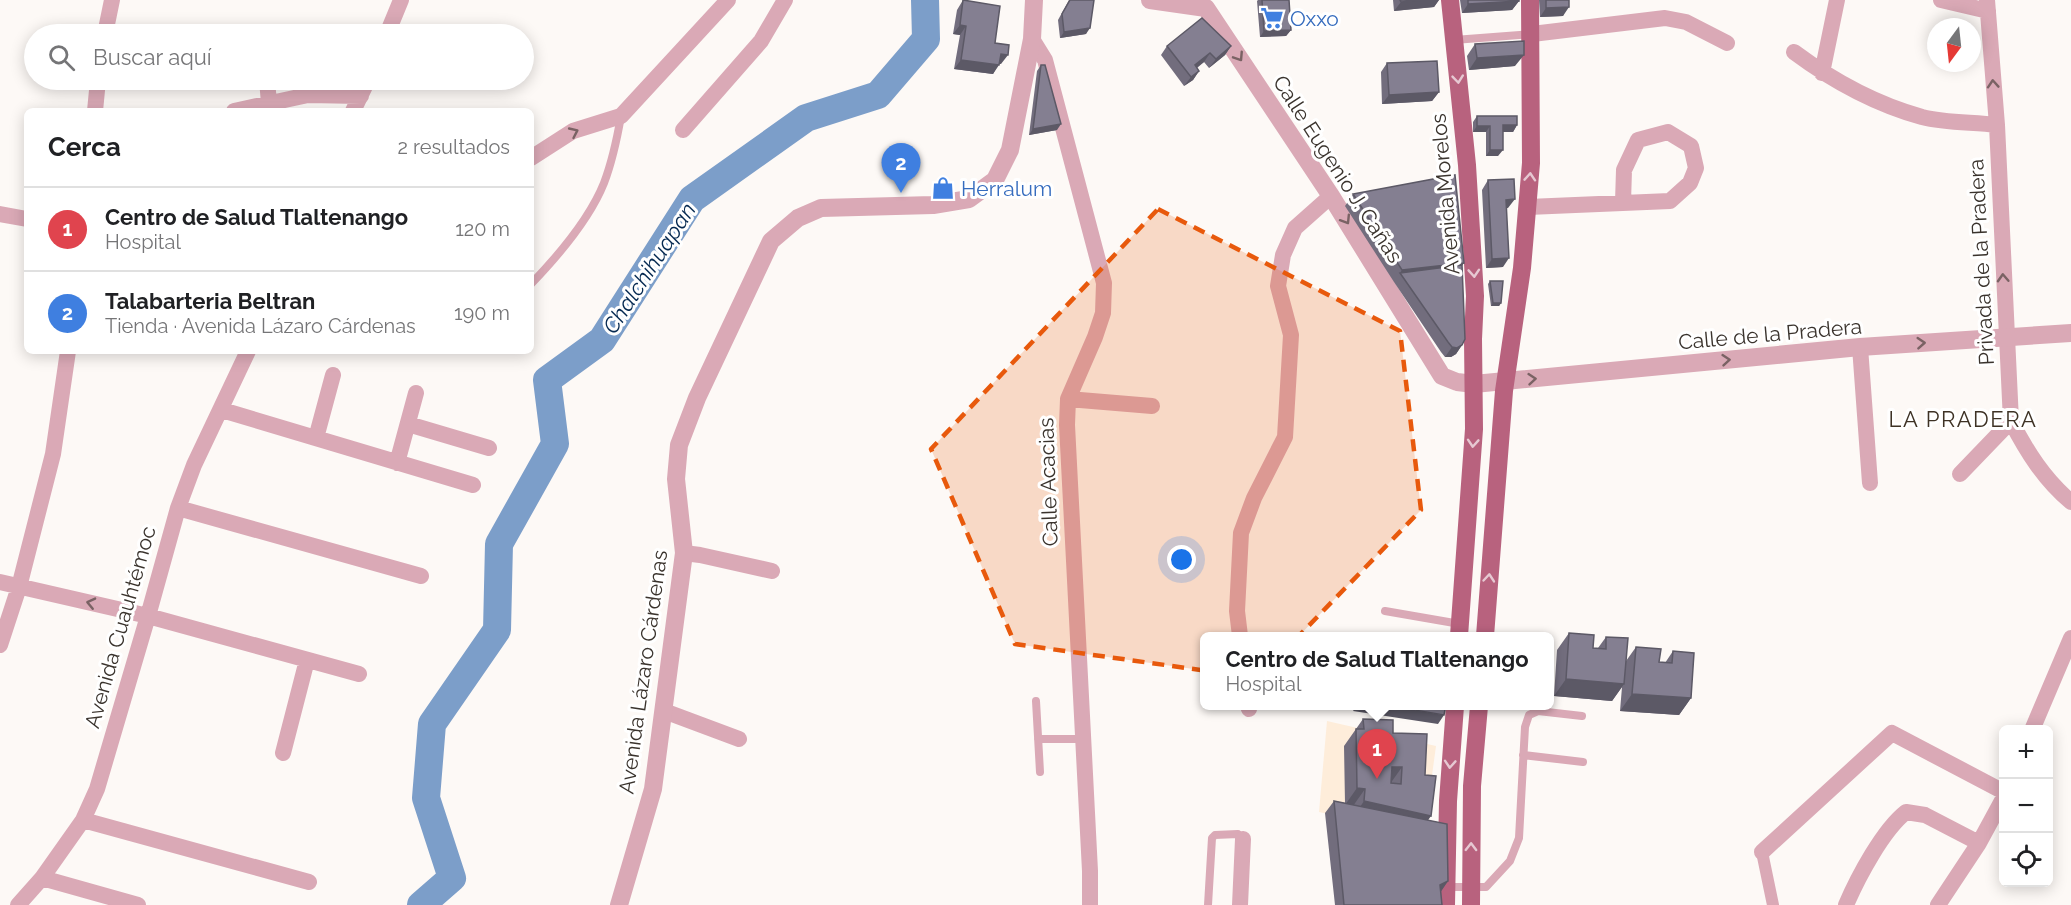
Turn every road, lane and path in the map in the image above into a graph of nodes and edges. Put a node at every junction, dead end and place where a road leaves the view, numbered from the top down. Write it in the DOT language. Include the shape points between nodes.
graph roads {
  1 [pos="112,0"];
  2 [pos="401,0"];
  3 [pos="728,0"];
  4 [pos="785,0"];
  5 [pos="1034,0"];
  6 [pos="1150,0"];
  7 [pos="1450,0"];
  8 [pos="1530,0"];
  9 [pos="1837,0"];
  10 [pos="1941,0"];
  11 [pos="1212,4"];
  12 [pos="1988,6"];
  13 [pos="107,24"];
  14 [pos="391,24"];
  15 [pos="1532,34"];
  16 [pos="1032,39"];
  17 [pos="1454,40"];
  18 [pos="1727,44"];
  19 [pos="1794,52"];
  20 [pos="1822,73"];
  21 [pos="97,90"];
  22 [pos="268,90"];
  23 [pos="269,103"];
  24 [pos="357,103"];
  25 [pos="95,108"];
  26 [pos="247,108"];
  27 [pos="621,116"];
  28 [pos="1996,125"];
  29 [pos="683,130"];
  30 [pos="534,156"];
  31 [pos="1331,196"];
  32 [pos="1623,202"];
  33 [pos="1528,207"];
  34 [pos="0,214"];
  35 [pos="24,218"];
  36 [pos="534,280"];
  37 [pos="2071,333"];
  38 [pos="2006,337"];
  39 [pos="1860,347"];
  40 [pos="68,354"];
  41 [pos="247,354"];
  42 [pos="333,375"];
  43 [pos="1506,381"];
  44 [pos="1474,384"];
  45 [pos="416,393"];
  46 [pos="1068,399"];
  47 [pos="1152,406"];
  48 [pos="222,410"];
  49 [pos="2011,421"];
  50 [pos="408,424"];
  51 [pos="316,438"];
  52 [pos="489,448"];
  53 [pos="397,463"];
  54 [pos="1960,474"];
  55 [pos="1870,483"];
  56 [pos="473,486"];
  57 [pos="2067,494"];
  58 [pos="178,508"];
  59 [pos="684,554"];
  60 [pos="772,572"];
  61 [pos="421,576"];
  62 [pos="0,582"];
  63 [pos="19,587"];
  64 [pos="1385,610"];
  65 [pos="148,616"];
  66 [pos="1460,630"];
  67 [pos="1240,632"];
  68 [pos="1485,632"];
  69 [pos="2071,638"];
  70 [pos="0,645"];
  71 [pos="307,660"];
  72 [pos="359,674"];
  73 [pos="1036,701"];
  74 [pos="1455,710"];
  75 [pos="1479,710"];
  76 [pos="664,711"];
  77 [pos="1581,716"];
  78 [pos="2034,725"];
  79 [pos="1038,739"];
  80 [pos="1083,739"];
  81 [pos="739,740"];
  82 [pos="283,753"];
  83 [pos="1523,755"];
  84 [pos="1583,762"];
  85 [pos="1040,772"];
  86 [pos="1999,789"];
  87 [pos="1999,806"];
  88 [pos="83,820"];
  89 [pos="1243,839"];
  90 [pos="1979,843"];
  91 [pos="1762,852"];
  92 [pos="42,878"];
  93 [pos="309,882"];
  94 [pos="1446,896"];
  95 [pos="1471,896"];
  96 [pos="18,905"];
  97 [pos="138,905"];
  98 [pos="620,905"];
  99 [pos="1090,905"];
  100 [pos="1208,905"];
  101 [pos="1240,905"];
  102 [pos="1773,905"];
  103 [pos="1846,905"];
  104 [pos="1938,905"];
  1 -- 13 [label="street"];
  2 -- 14 [label="street"];
  3 -- 27 [label="street"];
  4 -- 29 [label="street" via="761,41"];
  5 -- 16 [label="street, Avenida Lázaro Cárdenas"];
  6 -- 11 [label="street, Calle Eugenio J. Cañas"];
  7 -- 17 [label="main road, Avenida Morelos"];
  8 -- 15 [label="main road"];
  9 -- 20 [label="street"];
  10 -- 12 [label="street"];
  11 -- 31 [label="street, Calle Eugenio J. Cañas, one-way"];
  28 -- 12 [label="street, Privada de la Pradera, one-way"];
  15 -- 17 [label="lane"];
  15 -- 18 [label="street" via="1665,18 1686,22"];
  33 -- 15 [label="main road, one-way"];
  16 -- 46 [label="street, Calle Acacias" via="1045,60 1104,283 1103,313"];
  16 -- 59 [label="street, Avenida Lázaro Cárdenas" via="1010,150 995,180 969,199 933,205 821,208 798,218 771,242 697,398 679,445 676,479"];
  17 -- 44 [label="main road, Avenida Morelos, one-way" via="1475,296"];
  19 -- 20 [label="street"];
  20 -- 28 [label="street" via="1872,100 1924,117"];
  21 -- 25 [label="street"];
  22 -- 23 [label="street"];
  23 -- 24 [label="street" via="308,95"];
  23 -- 26 [label="street"];
  30 -- 27 [label="street, one-way" via="573,131"];
  27 -- 36 [label="lane" via="603,185 585,219"];
  38 -- 28 [label="street, Privada de la Pradera, one-way"];
  31 -- 44 [label="street, Calle Eugenio J. Cañas, one-way" via="1442,376"];
  31 -- 67 [label="street" via="1295,228 1283,255 1278,286 1291,335 1285,437 1254,498 1241,534"];
  32 -- 32 [label="street" via="1670,201 1690,183 1696,168 1691,146 1668,132 1638,140 1624,170"];
  32 -- 33 [label="street"];
  33 -- 43 [label="main road"];
  34 -- 35 [label="street"];
  37 -- 38 [label="street, Calle de la Pradera"];
  39 -- 38 [label="street, Calle de la Pradera, one-way"];
  38 -- 49 [label="street, Privada de la Pradera"];
  43 -- 39 [label="street, Calle de la Pradera, one-way"];
  39 -- 55 [label="street"];
  40 -- 63 [label="street" via="53,454"];
  41 -- 48 [label="street, Avenida Cuauhtémoc"];
  42 -- 51 [label="street"];
  43 -- 44 [label="street, Calle de la Pradera"];
  68 -- 43 [label="main road, one-way"];
  44 -- 66 [label="main road, Avenida Morelos, one-way"];
  45 -- 50 [label="street"];
  46 -- 47 [label="street"];
  46 -- 80 [label="street, Calle Acacias"];
  48 -- 51 [label="street"];
  48 -- 58 [label="street, Avenida Cuauhtémoc" via="194,465"];
  49 -- 54 [label="street"];
  49 -- 57 [label="street, Privada de la Pradera" via="2029,455"];
  50 -- 52 [label="street"];
  50 -- 53 [label="street"];
  51 -- 53 [label="street"];
  53 -- 56 [label="street"];
  58 -- 61 [label="street"];
  58 -- 65 [label="street, Avenida Cuauhtémoc"];
  59 -- 60 [label="street"];
  59 -- 76 [label="street, Avenida Lázaro Cárdenas"];
  62 -- 63 [label="street"];
  65 -- 63 [label="street, one-way"];
  63 -- 70 [label="street"];
  64 -- 66 [label="lane"];
  65 -- 71 [label="street"];
  65 -- 88 [label="street, Avenida Cuauhtémoc" via="97,789"];
  69 -- 78 [label="street"];
  71 -- 72 [label="street"];
  71 -- 82 [label="street"];
  73 -- 79 [label="lane"];
  74 -- 94 [label="main road, one-way"];
  95 -- 75 [label="main road, one-way"];
  76 -- 81 [label="street"];
  76 -- 98 [label="street, Avenida Lázaro Cárdenas" via="652,789"];
  77 -- 83 [label="lane" via="1538,711 1529,716"];
  79 -- 80 [label="lane"];
  79 -- 85 [label="lane"];
  80 -- 99 [label="street, Calle Acacias"];
  83 -- 84 [label="lane"];
  83 -- 95 [label="lane" via="1519,838 1510,861 1491,884"];
  86 -- 91 [label="street" via="1892,733"];
  87 -- 90 [label="street"];
  88 -- 92 [label="street, Avenida Cuauhtémoc"];
  88 -- 93 [label="street"];
  89 -- 100 [label="lane" via="1238,834 1212,838"];
  89 -- 101 [label="street"];
  90 -- 103 [label="street" via="1925,815 1906,812 1896,820"];
  90 -- 104 [label="street"];
  91 -- 102 [label="street"];
  92 -- 96 [label="street, Avenida Cuauhtémoc"];
  92 -- 97 [label="street"];
  94 -- 95 [label="lane"];
}
